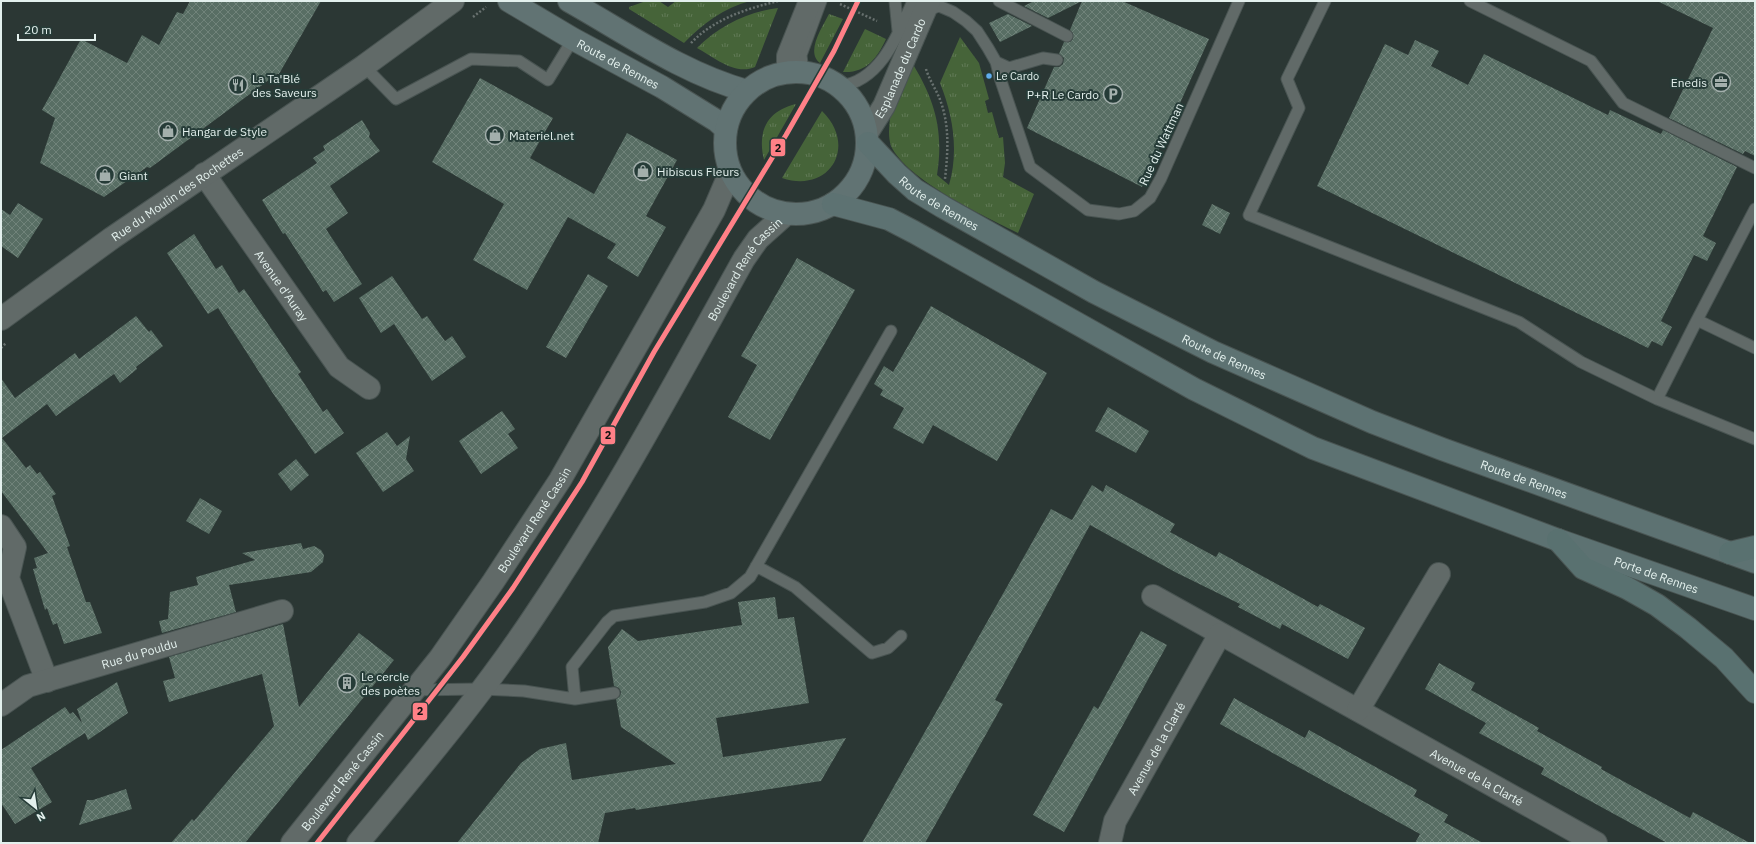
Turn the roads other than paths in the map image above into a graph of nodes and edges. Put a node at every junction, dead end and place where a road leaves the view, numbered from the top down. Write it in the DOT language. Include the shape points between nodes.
graph roads {
  1 [pos="453,1"];
  2 [pos="509,1"];
  3 [pos="569,1"];
  4 [pos="810,1"];
  5 [pos="821,1"];
  6 [pos="895,1"];
  7 [pos="999,1"];
  8 [pos="1239,1"];
  9 [pos="1325,1"];
  10 [pos="1470,1"];
  11 [pos="922,4"];
  12 [pos="898,32"];
  13 [pos="1067,36"];
  14 [pos="573,39"];
  15 [pos="1057,60"];
  16 [pos="996,62"];
  17 [pos="364,66"];
  18 [pos="796,72"];
  19 [pos="840,86"];
  20 [pos="747,91"];
  21 [pos="726,129"];
  22 [pos="868,138"];
  23 [pos="729,168"];
  24 [pos="1755,168"];
  25 [pos="204,174"];
  26 [pos="834,204"];
  27 [pos="1755,209"];
  28 [pos="786,214"];
  29 [pos="1,319"];
  30 [pos="1697,320"];
  31 [pos="891,331"];
  32 [pos="1755,348"];
  33 [pos="369,388"];
  34 [pos="1657,399"];
  35 [pos="1755,439"];
  36 [pos="1,526"];
  37 [pos="1558,540"];
  38 [pos="1755,547"];
  39 [pos="1730,553"];
  40 [pos="1755,562"];
  41 [pos="756,566"];
  42 [pos="1439,574"];
  43 [pos="1153,596"];
  44 [pos="1755,609"];
  45 [pos="282,611"];
  46 [pos="1220,634"];
  47 [pos="901,636"];
  48 [pos="47,681"];
  49 [pos="480,689"];
  50 [pos="414,690"];
  51 [pos="614,692"];
  52 [pos="1755,692"];
  53 [pos="575,698"];
  54 [pos="1,705"];
  55 [pos="1358,710"];
  56 [pos="292,843"];
  57 [pos="358,843"];
  58 [pos="1110,843"];
  59 [pos="1596,843"];
  1 -- 17 [label="street, Rue du Moulin des Rochettes"];
  2 -- 14 [label="main road, Route de Rennes"];
  3 -- 20 [label="main road" via="677,62 727,86"];
  4 -- 18 [label="street" via="788,56"];
  5 -- 18 [label="lane"];
  6 -- 12 [label="lane"];
  7 -- 13 [label="lane"];
  8 -- 16 [label="lane, Rue du Wattman" via="1161,178 1150,198 1134,212 1119,214 1088,210 1030,167"];
  9 -- 34 [label="lane" via="1287,79 1300,108 1249,215 1519,322 1581,362"];
  10 -- 24 [label="lane" via="1591,61 1623,103"];
  11 -- 12 [label="lane, Esplanade du Cardo"];
  11 -- 16 [label="lane, Rue du Wattman" via="939,6 954,12 977,31"];
  11 -- 22 [label="street, Esplanade du Cardo" via="884,106"];
  12 -- 19 [label="lane, Esplanade du Cardo" via="883,60 874,69 862,79"];
  14 -- 17 [label="lane" via="548,80 518,62 471,59 396,99"];
  14 -- 21 [label="main road, Route de Rennes" via="656,83"];
  15 -- 16 [label="lane" via="1043,58 1009,68"];
  17 -- 25 [label="street, Rue du Moulin des Rochettes"];
  18 -- 19 [label="main road" via="820,76"];
  18 -- 20 [label="main road" via="773,76"];
  19 -- 22 [label="main road" via="858,107 864,119"];
  20 -- 21 [label="main road" via="738,102"];
  21 -- 23 [label="main road"];
  22 -- 26 [label="main road" via="865,164 858,179"];
  22 -- 39 [label="highway, Route de Rennes" via="897,174 915,190 1094,292 1199,345 1372,422 1612,512"];
  23 -- 28 [label="main road" via="740,188 749,196 767,208"];
  23 -- 50 [label="street, Boulevard René Cassin" via="714,210 560,480 467,620"];
  25 -- 29 [label="street, Rue du Moulin des Rochettes"];
  25 -- 33 [label="street, Avenue d'Auray" via="339,367"];
  26 -- 28 [label="main road" via="818,211"];
  26 -- 37 [label="highway" via="889,219 908,228 1194,389 1281,433 1363,468"];
  27 -- 30 [label="lane"];
  28 -- 49 [label="street, Boulevard René Cassin" via="758,239 744,259 612,494 535,616"];
  30 -- 32 [label="lane"];
  30 -- 34 [label="lane"];
  31 -- 41 [label="lane"];
  34 -- 35 [label="lane"];
  36 -- 48 [label="street" via="15,547 8,578"];
  37 -- 44 [label="highway, Porte de Rennes"];
  37 -- 52 [label="highway" via="1583,568 1657,605 1688,628 1724,658"];
  38 -- 39 [label="highway"];
  39 -- 40 [label="highway"];
  41 -- 47 [label="lane" via="795,587 872,653 888,648"];
  41 -- 53 [label="lane" via="750,577 731,593 705,602 614,616 572,667"];
  42 -- 55 [label="street"];
  43 -- 46 [label="street, Avenue de la Clarté"];
  45 -- 48 [label="street, Rue du Pouldu"];
  46 -- 55 [label="street, Avenue de la Clarté"];
  46 -- 58 [label="street, Avenue de la Clarté" via="1115,820"];
  48 -- 54 [label="street, Rue du Pouldu" via="28,686"];
  49 -- 50 [label="lane"];
  49 -- 53 [label="lane" via="524,691"];
  49 -- 57 [label="street, Boulevard René Cassin" via="444,738"];
  50 -- 56 [label="street, Boulevard René Cassin"];
  51 -- 53 [label="lane"];
  55 -- 59 [label="street, Avenue de la Clarté"];
}
